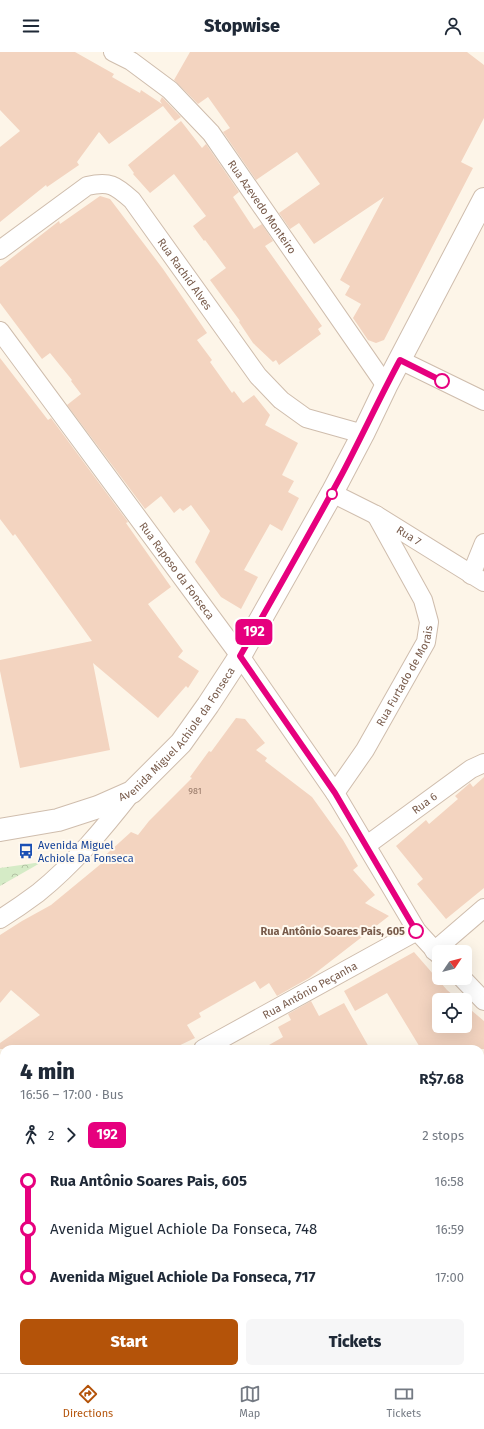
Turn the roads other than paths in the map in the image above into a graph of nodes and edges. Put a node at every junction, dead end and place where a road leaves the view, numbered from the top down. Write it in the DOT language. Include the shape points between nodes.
graph roads {
  1 [pos="113,52"];
  2 [pos="484,199"];
  3 [pos="0,250"];
  4 [pos="0,330"];
  5 [pos="400,360"];
  6 [pos="386,386"];
  7 [pos="484,401"];
  8 [pos="364,434"];
  9 [pos="332,493"];
  10 [pos="376,515"];
  11 [pos="484,543"];
  12 [pos="478,578"];
  13 [pos="240,656"];
  14 [pos="484,763"];
  15 [pos="132,792"];
  16 [pos="335,793"];
  17 [pos="0,830"];
  18 [pos="367,845"];
  19 [pos="484,908"];
  20 [pos="0,919"];
  21 [pos="416,931"];
  22 [pos="445,945"];
  23 [pos="432,948"];
  24 [pos="469,985"];
  25 [pos="484,1000"];
  26 [pos="224,1044"];
  1 -- 6 [label="street, Rua Azevedo Monteiro" via="131,61 170,90 210,133"];
  2 -- 5 [label="street, Avenida Miguel Achiole da Fonseca"];
  3 -- 8 [label="street, Rua Rachid Alves" via="87,186 102,183 117,187 132,200 258,376 281,400 306,418"];
  4 -- 13 [label="street, Rua Raposo da Fonseca"];
  5 -- 6 [label="street, Avenida Miguel Achiole da Fonseca"];
  5 -- 7 [label="street"];
  6 -- 8 [label="street, Avenida Miguel Achiole da Fonseca"];
  8 -- 9 [label="street, Avenida Miguel Achiole da Fonseca"];
  9 -- 10 [label="street, Rua 7"];
  9 -- 13 [label="street, Avenida Miguel Achiole da Fonseca"];
  10 -- 12 [label="street, Rua 7"];
  10 -- 16 [label="street, Rua Furtado de Morais" via="423,600 429,622 426,642 365,750"];
  11 -- 12 [label="street"];
  13 -- 15 [label="street, Avenida Miguel Achiole da Fonseca" via="181,744"];
  13 -- 16 [label="street, Rua Raposo da Fonseca"];
  14 -- 18 [label="street, Rua 6" via="471,769"];
  15 -- 17 [label="street, Avenida Miguel Achiole da Fonseca" via="58,820"];
  15 -- 20 [label="street" via="101,832 72,862 38,892"];
  16 -- 18 [label="street, Rua Raposo da Fonseca"];
  18 -- 21 [label="street, Rua Raposo da Fonseca"];
  19 -- 22 [label="street"];
  21 -- 23 [label="street, Rua Raposo da Fonseca"];
  21 -- 26 [label="street, Rua Antônio Peçanha"];
  24 -- 25 [label="street"];
}
